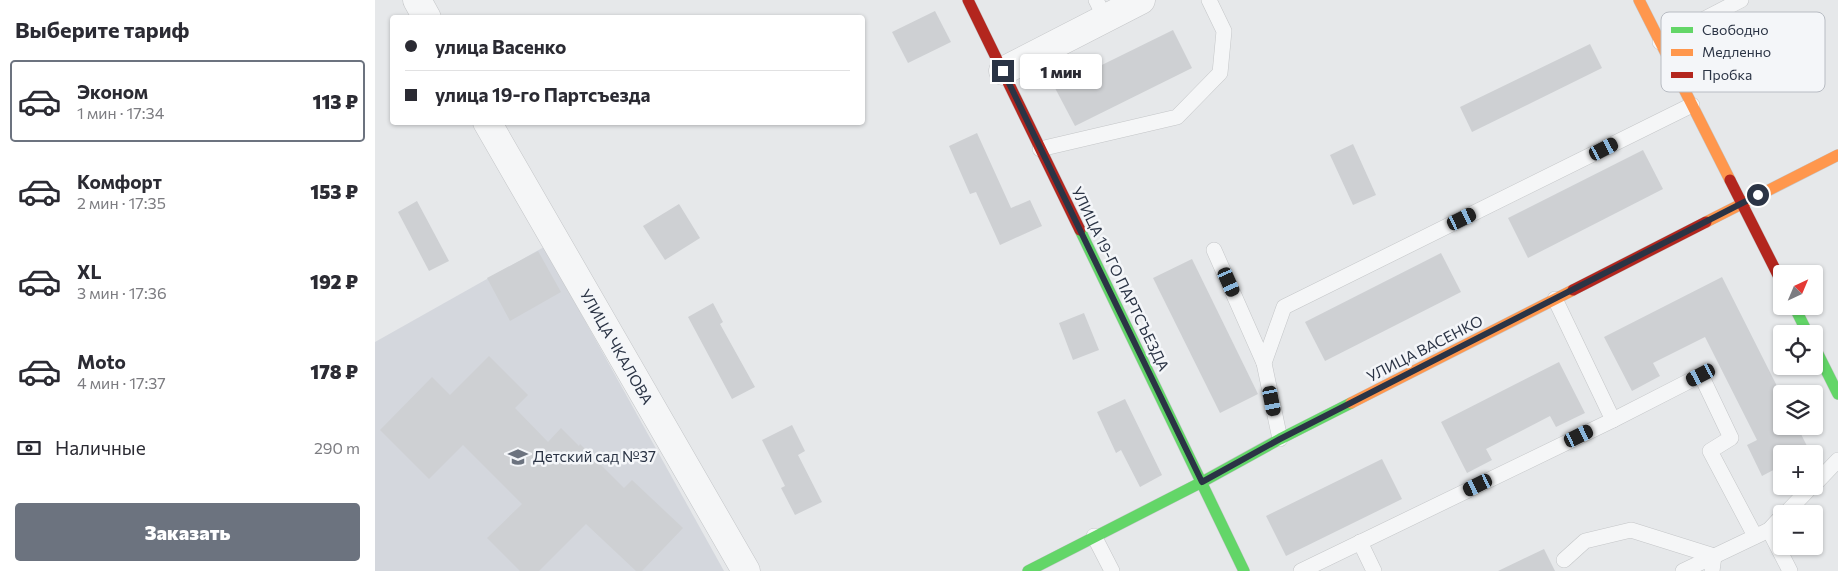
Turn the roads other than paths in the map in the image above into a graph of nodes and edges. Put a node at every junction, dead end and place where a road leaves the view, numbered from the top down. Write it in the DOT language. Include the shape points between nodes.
graph roads {
  1 [pos="417,0"];
  2 [pos="968,0"];
  3 [pos="1141,0"];
  4 [pos="1209,0"];
  5 [pos="1639,0"];
  6 [pos="1741,0"];
  7 [pos="1101,9"];
  8 [pos="1718,12"];
  9 [pos="425,15"];
  10 [pos="1660,42"];
  11 [pos="1003,71"];
  12 [pos="1686,92"];
  13 [pos="1692,104"];
  14 [pos="489,125"];
  15 [pos="1040,149"];
  16 [pos="1838,155"];
  17 [pos="1742,203"];
  18 [pos="1214,250"];
  19 [pos="1773,265"];
  20 [pos="1555,299"];
  21 [pos="1823,360"];
  22 [pos="1264,363"];
  23 [pos="1834,376"];
  24 [pos="1838,394"];
  25 [pos="1613,420"];
  26 [pos="1280,439"];
  27 [pos="1838,460"];
  28 [pos="1823,475"];
  29 [pos="1202,482"];
  30 [pos="1803,495"];
  31 [pos="1794,505"];
  32 [pos="1773,526"];
  33 [pos="1769,530"];
  34 [pos="1094,536"];
  35 [pos="1755,536"];
  36 [pos="1360,542"];
  37 [pos="1564,560"];
  38 [pos="1713,564"];
  39 [pos="746,571"];
  40 [pos="1028,571"];
  41 [pos="1112,571"];
  42 [pos="1244,571"];
  43 [pos="1301,571"];
  44 [pos="1375,571"];
  45 [pos="1683,571"];
  46 [pos="1790,571"];
  1 -- 9 [label="street"];
  2 -- 11 [label="street, УЛИЦА 19-ГО ПАРТСЪЕЗДА"];
  3 -- 7 [label="street"];
  4 -- 15 [label="lane" via="1224,31 1220,73 1177,117"];
  5 -- 10 [label="street"];
  6 -- 8 [label="lane"];
  7 -- 11 [label="street"];
  11 -- 15 [label="street, УЛИЦА 19-ГО ПАРТСЪЕЗДА"];
  12 -- 13 [label="street"];
  13 -- 17 [label="street"];
  13 -- 22 [label="lane" via="1284,307"];
  14 -- 39 [label="street, УЛИЦА ЧКАЛОВА"];
  15 -- 29 [label="street, УЛИЦА 19-ГО ПАРТСЪЕЗДА"];
  16 -- 17 [label="street, УЛИЦА ВАСЕНКО"];
  17 -- 19 [label="street"];
  17 -- 20 [label="street, УЛИЦА ВАСЕНКО"];
  18 -- 22 [label="lane"];
  20 -- 25 [label="lane"];
  20 -- 26 [label="street, УЛИЦА ВАСЕНКО"];
  21 -- 23 [label="street"];
  22 -- 26 [label="lane"];
  23 -- 24 [label="street"];
  25 -- 35 [label="lane" via="1701,375 1731,438 1710,451"];
  25 -- 36 [label="lane"];
  26 -- 29 [label="street, УЛИЦА ВАСЕНКО"];
  27 -- 28 [label="lane"];
  29 -- 34 [label="street, УЛИЦА ВАСЕНКО"];
  29 -- 42 [label="street, УЛИЦА 19-ГО ПАРТСЪЕЗДА"];
  30 -- 31 [label="lane"];
  32 -- 33 [label="lane"];
  33 -- 35 [label="lane"];
  33 -- 46 [label="lane"];
  34 -- 40 [label="street, УЛИЦА ВАСЕНКО"];
  34 -- 41 [label="lane"];
  35 -- 38 [label="lane"];
  36 -- 43 [label="lane"];
  36 -- 44 [label="lane"];
  37 -- 38 [label="lane" via="1585,541 1631,530"];
  38 -- 45 [label="lane"];
}
